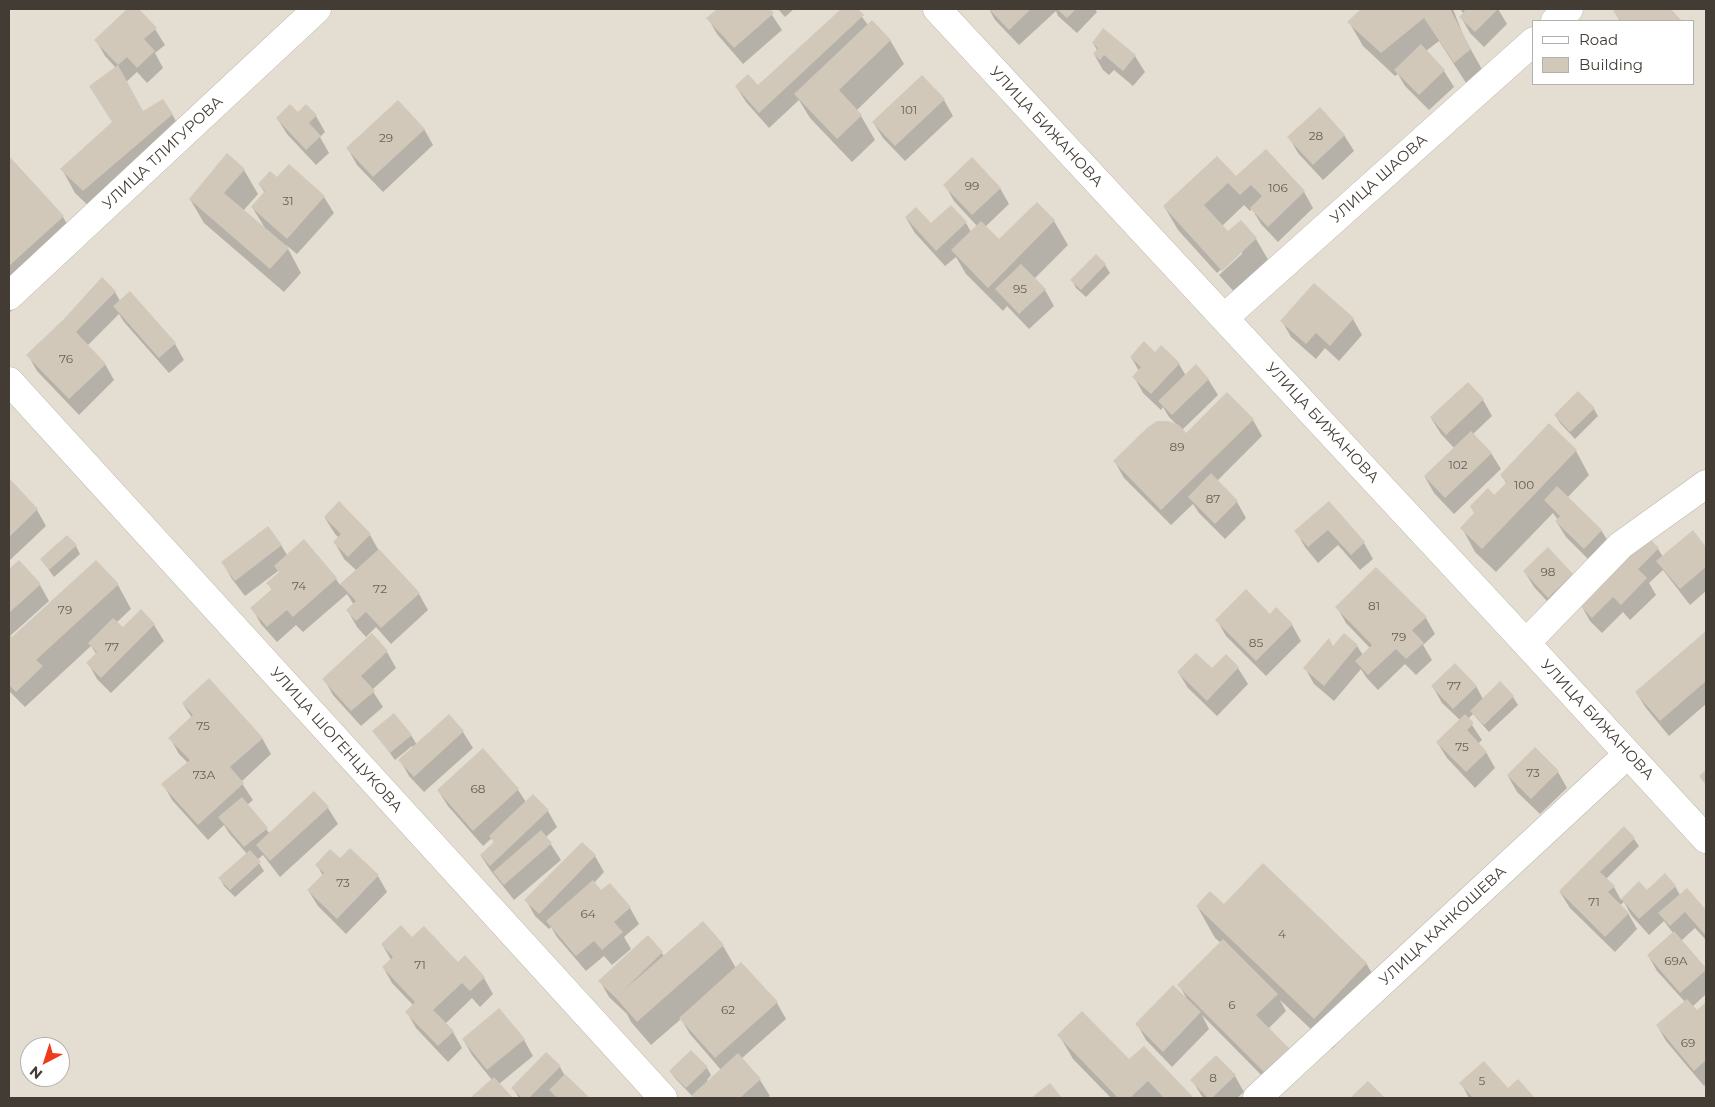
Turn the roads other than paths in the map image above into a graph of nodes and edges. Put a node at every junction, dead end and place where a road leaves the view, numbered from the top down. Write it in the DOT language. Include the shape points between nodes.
graph roads {
  1 [pos="317,9"];
  2 [pos="937,9"];
  3 [pos="1569,9"];
  4 [pos="1556,20"];
  5 [pos="1532,43"];
  6 [pos="9,296"];
  7 [pos="1224,318"];
  8 [pos="9,381"];
  9 [pos="1706,484"];
  10 [pos="1526,643"];
  11 [pos="1628,754"];
  12 [pos="1706,839"];
  13 [pos="662,1098"];
  14 [pos="1257,1098"];
  1 -- 6 [label="street, УЛИЦА ТЛИГУРОВА"];
  2 -- 7 [label="street, УЛИЦА БИЖАНОВА"];
  3 -- 4 [label="street"];
  5 -- 7 [label="street, УЛИЦА ШАОВА"];
  7 -- 10 [label="street, УЛИЦА БИЖАНОВА"];
  8 -- 13 [label="street, УЛИЦА ШОГЕНЦУКОВА"];
  9 -- 10 [label="street" via="1621,545"];
  10 -- 11 [label="street, УЛИЦА БИЖАНОВА"];
  11 -- 12 [label="street, УЛИЦА БИЖАНОВА"];
  11 -- 14 [label="street, УЛИЦА КАНКОШЕВА"];
}
